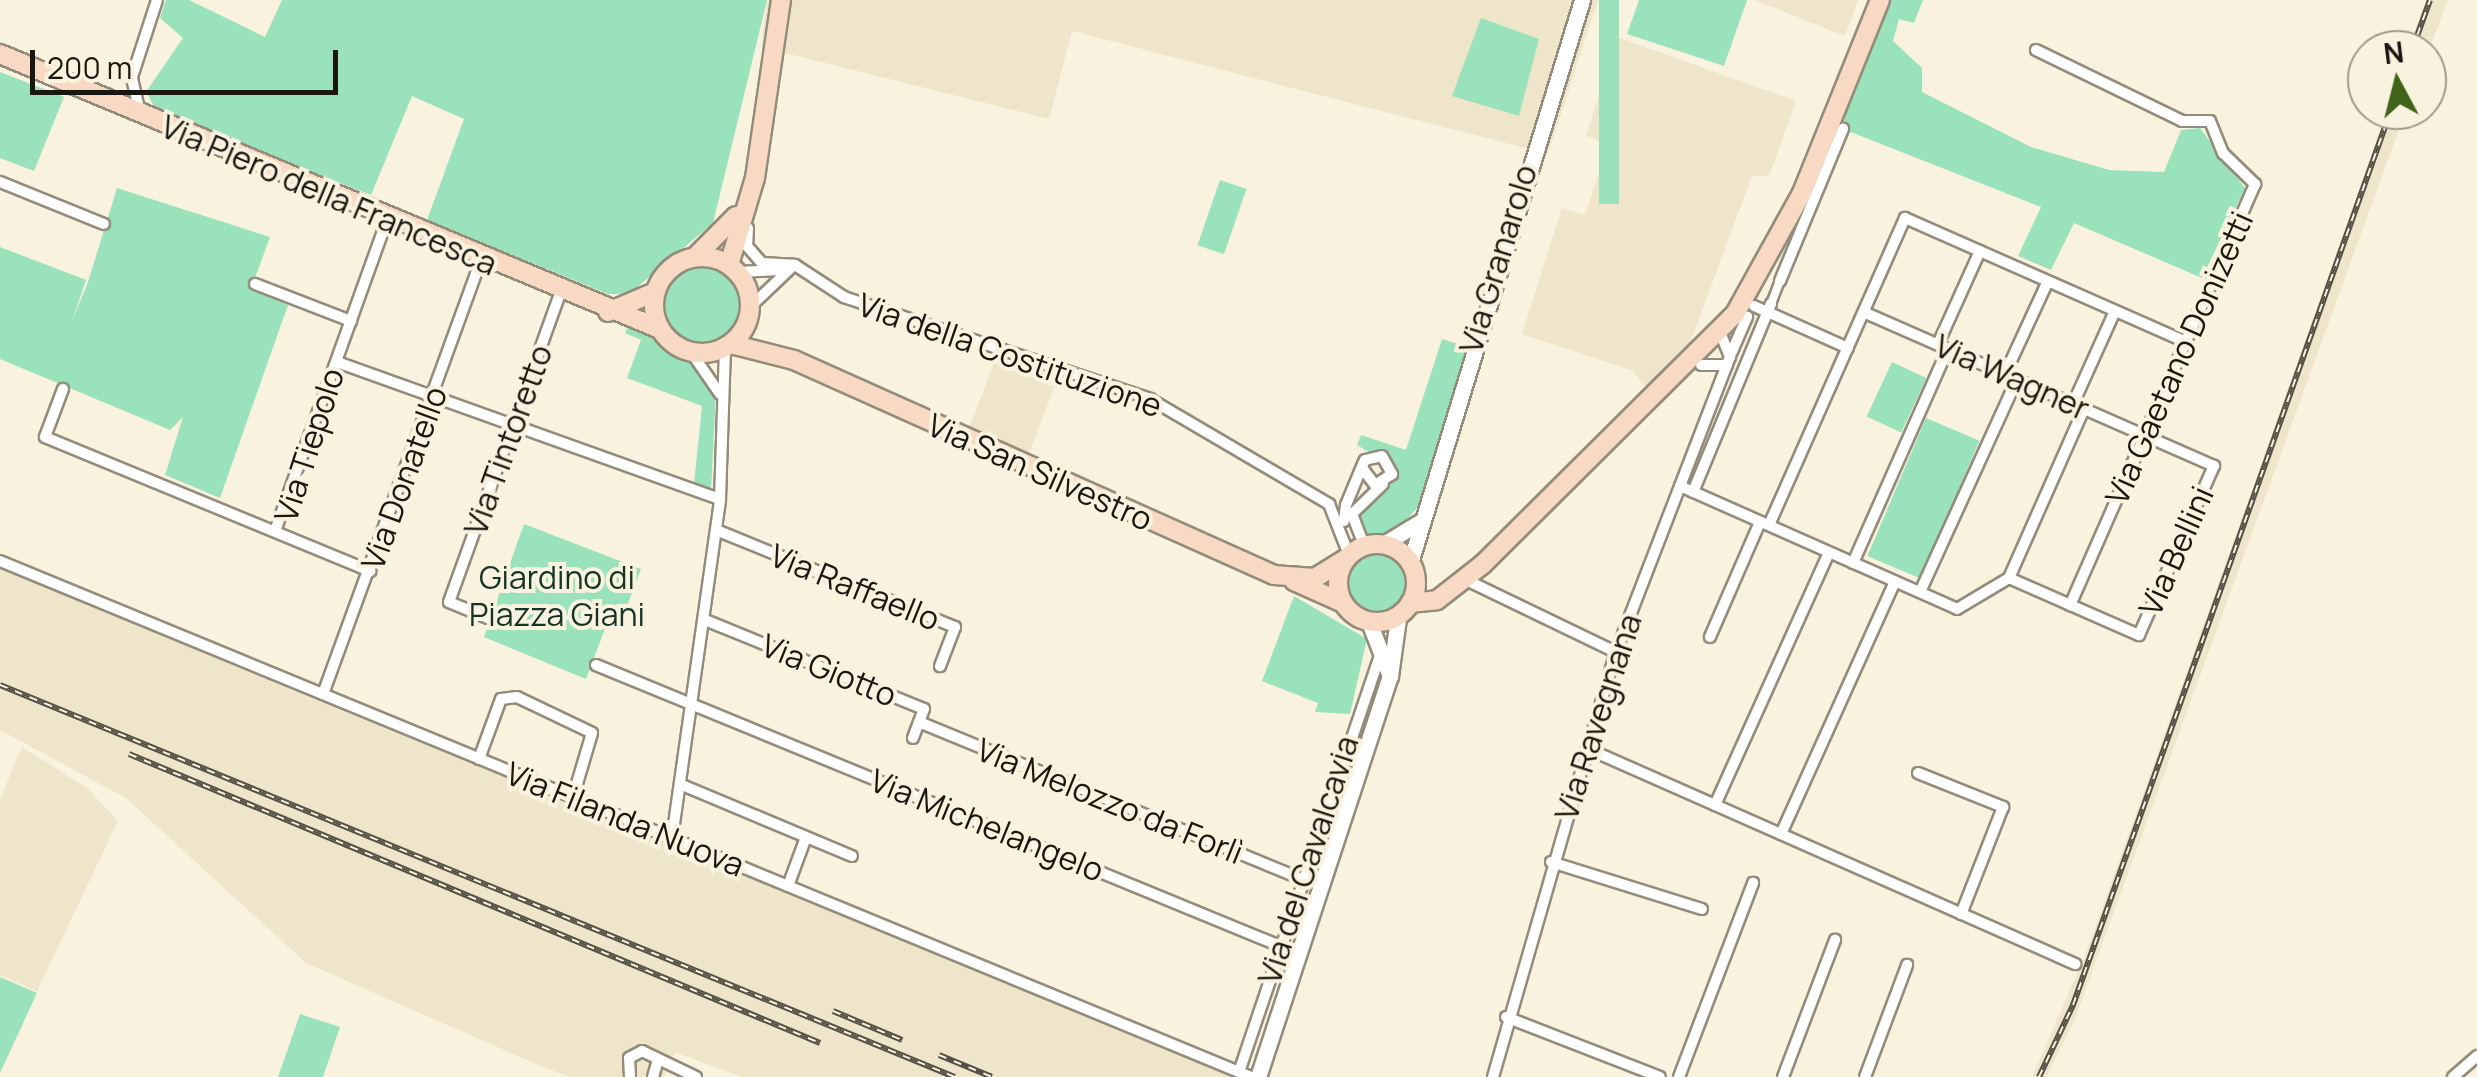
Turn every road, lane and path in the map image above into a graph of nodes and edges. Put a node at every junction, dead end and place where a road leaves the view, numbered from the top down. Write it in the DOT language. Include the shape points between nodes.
graph roads {
  1 [pos="157,0"];
  2 [pos="780,0"];
  3 [pos="1582,0"];
  4 [pos="1880,0"];
  5 [pos="2036,50"];
  6 [pos="3,58"];
  7 [pos="140,114"];
  8 [pos="1843,129"];
  9 [pos="755,178"];
  10 [pos="0,182"];
  11 [pos="1808,196"];
  12 [pos="745,204"];
  13 [pos="1792,213"];
  14 [pos="387,220"];
  15 [pos="104,224"];
  16 [pos="1980,251"];
  17 [pos="695,257"];
  18 [pos="481,260"];
  19 [pos="795,266"];
  20 [pos="734,268"];
  21 [pos="1780,281"];
  22 [pos="2048,282"];
  23 [pos="255,284"];
  24 [pos="656,292"];
  25 [pos="560,294"];
  26 [pos="1760,310"];
  27 [pos="2115,311"];
  28 [pos="603,312"];
  29 [pos="1864,312"];
  30 [pos="749,313"];
  31 [pos="351,322"];
  32 [pos="660,329"];
  33 [pos="2184,340"];
  34 [pos="728,345"];
  35 [pos="1943,347"];
  36 [pos="1848,348"];
  37 [pos="1726,349"];
  38 [pos="692,352"];
  39 [pos="794,360"];
  40 [pos="337,362"];
  41 [pos="2011,377"];
  42 [pos="63,389"];
  43 [pos="1656,397"];
  44 [pos="432,401"];
  45 [pos="2078,406"];
  46 [pos="727,414"];
  47 [pos="514,432"];
  48 [pos="2145,436"];
  49 [pos="2214,466"];
  50 [pos="1362,468"];
  51 [pos="1383,484"];
  52 [pos="1680,486"];
  53 [pos="1693,492"];
  54 [pos="1349,498"];
  55 [pos="720,499"];
  56 [pos="1330,504"];
  57 [pos="1420,520"];
  58 [pos="1764,523"];
  59 [pos="1344,527"];
  60 [pos="716,530"];
  61 [pos="275,531"];
  62 [pos="1380,544"];
  63 [pos="1830,552"];
  64 [pos="1348,557"];
  65 [pos="0,561"];
  66 [pos="1854,562"];
  67 [pos="1412,567"];
  68 [pos="370,571"];
  69 [pos="2009,578"];
  70 [pos="1290,579"];
  71 [pos="1464,579"];
  72 [pos="1895,581"];
  73 [pos="1920,592"];
  74 [pos="1343,603"];
  75 [pos="2070,605"];
  76 [pos="1404,610"];
  77 [pos="488,618"];
  78 [pos="705,620"];
  79 [pos="1369,622"];
  80 [pos="1710,637"];
  81 [pos="1382,650"];
  82 [pos="1616,652"];
  83 [pos="596,666"];
  84 [pos="940,666"];
  85 [pos="1390,676"];
  86 [pos="323,694"];
  87 [pos="694,705"];
  88 [pos="918,722"];
  89 [pos="912,738"];
  90 [pos="1586,748"];
  91 [pos="479,759"];
  92 [pos="1918,774"];
  93 [pos="682,784"];
  94 [pos="573,797"];
  95 [pos="1715,805"];
  96 [pos="1781,834"];
  97 [pos="806,836"];
  98 [pos="672,838"];
  99 [pos="852,856"];
  100 [pos="1551,862"];
  101 [pos="1302,879"];
  102 [pos="1753,883"];
  103 [pos="788,886"];
  104 [pos="1702,909"];
  105 [pos="1961,914"];
  106 [pos="1836,940"];
  107 [pos="1280,946"];
  108 [pos="2075,964"];
  109 [pos="1908,965"];
  110 [pos="1506,1016"];
  111 [pos="2477,1056"];
  112 [pos="657,1063"];
  113 [pos="1238,1072"];
  114 [pos="630,1077"];
  115 [pos="654,1077"];
  116 [pos="696,1077"];
  117 [pos="1255,1077"];
  118 [pos="1493,1077"];
  119 [pos="1660,1077"];
  120 [pos="1679,1077"];
  121 [pos="1783,1077"];
  122 [pos="1865,1077"];
  123 [pos="2454,1077"];
  1 -- 7 [label="street" via="132,77"];
  2 -- 9 [label="main road"];
  3 -- 57 [label="main road, Via Granarolo"];
  4 -- 11 [label="main road, Via Ravegnana"];
  5 -- 33 [label="street, Via Gaetano Donizetti" via="2182,121 2210,121 2224,153 2256,184"];
  6 -- 7 [label="main road, Via Piero della Francesca"];
  7 -- 14 [label="main road, Via Piero della Francesca"];
  8 -- 11 [label="street, Via Ravegnana"];
  9 -- 12 [label="main road"];
  9 -- 19 [label="street, Via della Costituzione" via="747,246 762,263"];
  10 -- 15 [label="street"];
  11 -- 13 [label="main road, Via Ravegnana"];
  11 -- 21 [label="street, Via Ravegnana"];
  12 -- 17 [label="main road"];
  12 -- 20 [label="main road"];
  13 -- 26 [label="main road, Via Ravegnana"];
  13 -- 37 [label="main road, Via Ravegnana"];
  14 -- 18 [label="main road, Via Piero della Francesca"];
  14 -- 31 [label="street, Via Tiepolo"];
  16 -- 22 [label="street"];
  16 -- 29 [label="street" via="1906,218"];
  16 -- 35 [label="street"];
  17 -- 20 [label="main road"];
  17 -- 24 [label="main road" via="669,270"];
  18 -- 25 [label="main road, Via Piero della Francesca"];
  18 -- 44 [label="street, Via Donatello"];
  19 -- 20 [label="street"];
  19 -- 30 [label="street"];
  19 -- 56 [label="street, Via della Costituzione" via="844,297 1150,399"];
  20 -- 30 [label="main road"];
  21 -- 26 [label="street, Via Ravegnana"];
  22 -- 27 [label="street"];
  22 -- 41 [label="street"];
  23 -- 31 [label="street"];
  24 -- 28 [label="main road"];
  24 -- 32 [label="main road"];
  25 -- 28 [label="main road, Via Piero della Francesca"];
  25 -- 47 [label="street, Via Tintoretto"];
  26 -- 36 [label="street"];
  26 -- 37 [label="main road, Via Ravegnana"];
  26 -- 53 [label="street, Via Ravegnana"];
  27 -- 33 [label="street"];
  27 -- 45 [label="street"];
  28 -- 32 [label="main road, Via Piero della Francesca"];
  29 -- 35 [label="street, Via Wagner"];
  29 -- 36 [label="street"];
  30 -- 34 [label="main road"];
  30 -- 39 [label="main road, Via San Silvestro"];
  31 -- 40 [label="street, Via Tiepolo"];
  32 -- 38 [label="main road"];
  33 -- 48 [label="street, Via Gaetano Donizetti"];
  34 -- 38 [label="main road"];
  34 -- 39 [label="main road, Via San Silvestro"];
  34 -- 46 [label="street"];
  35 -- 41 [label="street, Via Wagner"];
  35 -- 66 [label="street"];
  36 -- 58 [label="street"];
  37 -- 43 [label="main road"];
  37 -- 43 [label="main road"];
  37 -- 52 [label="street, Via Ravegnana"];
  38 -- 46 [label="street" via="709,366"];
  39 -- 70 [label="main road, Via San Silvestro"];
  40 -- 44 [label="street"];
  40 -- 61 [label="street, Via Tiepolo"];
  41 -- 45 [label="street, Via Wagner"];
  41 -- 73 [label="street"];
  42 -- 61 [label="street" via="45,437"];
  43 -- 71 [label="main road"];
  44 -- 47 [label="street"];
  44 -- 68 [label="street, Via Donatello"];
  45 -- 48 [label="street, Via Wagner"];
  45 -- 69 [label="street"];
  46 -- 55 [label="street"];
  47 -- 55 [label="street" via="565,450 596,452"];
  47 -- 77 [label="street, Via Tintoretto" via="449,602"];
  48 -- 49 [label="street, Via Wagner"];
  48 -- 75 [label="street, Via Gaetano Donizetti"];
  49 -- 75 [label="street, Via Bellini" via="2139,636"];
  50 -- 51 [label="street" via="1368,482"];
  50 -- 51 [label="street" via="1373,456 1386,458 1392,469"];
  50 -- 54 [label="street, Via della Costituzione"];
  51 -- 62 [label="street" via="1352,514 1362,540"];
  52 -- 53 [label="street"];
  52 -- 82 [label="street, Via Ravegnana"];
  53 -- 58 [label="street"];
  54 -- 56 [label="street"];
  54 -- 59 [label="street, Via della Costituzione"];
  55 -- 60 [label="street"];
  56 -- 59 [label="street, Via della Costituzione"];
  57 -- 62 [label="main road"];
  57 -- 67 [label="main road, Via Granarolo"];
  58 -- 63 [label="street"];
  58 -- 80 [label="street"];
  59 -- 64 [label="street, Via della Costituzione"];
  60 -- 78 [label="street"];
  60 -- 84 [label="street, Via Raffaello" via="955,627"];
  61 -- 68 [label="street, Via Tiepolo"];
  62 -- 64 [label="main road"];
  62 -- 67 [label="main road"];
  63 -- 66 [label="street"];
  63 -- 95 [label="street"];
  64 -- 70 [label="main road" via="1315,578"];
  64 -- 74 [label="main road"];
  65 -- 86 [label="street, Via Filanda Nuova"];
  66 -- 72 [label="street"];
  67 -- 71 [label="main road" via="1438,586"];
  67 -- 76 [label="main road"];
  68 -- 86 [label="street, Via Donatello"];
  69 -- 73 [label="street" via="1957,609"];
  69 -- 75 [label="street"];
  70 -- 74 [label="main road, Via San Silvestro"];
  71 -- 76 [label="main road" via="1437,600"];
  71 -- 82 [label="street"];
  72 -- 73 [label="street"];
  72 -- 96 [label="street"];
  74 -- 79 [label="main road"];
  76 -- 79 [label="main road"];
  76 -- 85 [label="main road, Via del Cavalcavia"];
  78 -- 87 [label="street"];
  78 -- 88 [label="street, Via Giotto" via="924,709"];
  79 -- 81 [label="main road"];
  81 -- 85 [label="main road"];
  81 -- 101 [label="street, Via del Cavalcavia"];
  82 -- 90 [label="street, Via Ravegnana"];
  83 -- 87 [label="street, Via Michelangelo"];
  85 -- 117 [label="main road, Via del Cavalcavia"];
  86 -- 91 [label="street, Via Filanda Nuova"];
  87 -- 93 [label="street"];
  87 -- 107 [label="street, Via Michelangelo"];
  88 -- 89 [label="street, Via Giotto"];
  88 -- 101 [label="street, Via Melozzo da Forlì"];
  90 -- 95 [label="street"];
  90 -- 100 [label="street, Via Ravegnana"];
  91 -- 94 [label="street, Via Filanda Nuova"];
  91 -- 94 [label="street" via="501,700 517,697 592,733"];
  92 -- 105 [label="street" via="2003,807"];
  93 -- 97 [label="street"];
  93 -- 98 [label="street"];
  94 -- 98 [label="street, Via Filanda Nuova"];
  95 -- 96 [label="street"];
  96 -- 105 [label="street"];
  97 -- 99 [label="street"];
  97 -- 103 [label="street"];
  98 -- 103 [label="street, Via Filanda Nuova"];
  100 -- 104 [label="street"];
  100 -- 110 [label="street, Via Ravegnana"];
  101 -- 107 [label="street, Via del Cavalcavia"];
  102 -- 120 [label="street"];
  103 -- 113 [label="street, Via Filanda Nuova"];
  105 -- 108 [label="street"];
  106 -- 121 [label="street"];
  107 -- 113 [label="street, Via del Cavalcavia"];
  109 -- 122 [label="street"];
  110 -- 118 [label="street, Via Ravegnana"];
  110 -- 119 [label="street"];
  111 -- 123 [label="street"];
  112 -- 114 [label="street" via="637,1052 626,1062"];
  112 -- 115 [label="street"];
  112 -- 116 [label="street"];
  113 -- 117 [label="street, Via Filanda Nuova"];
}
